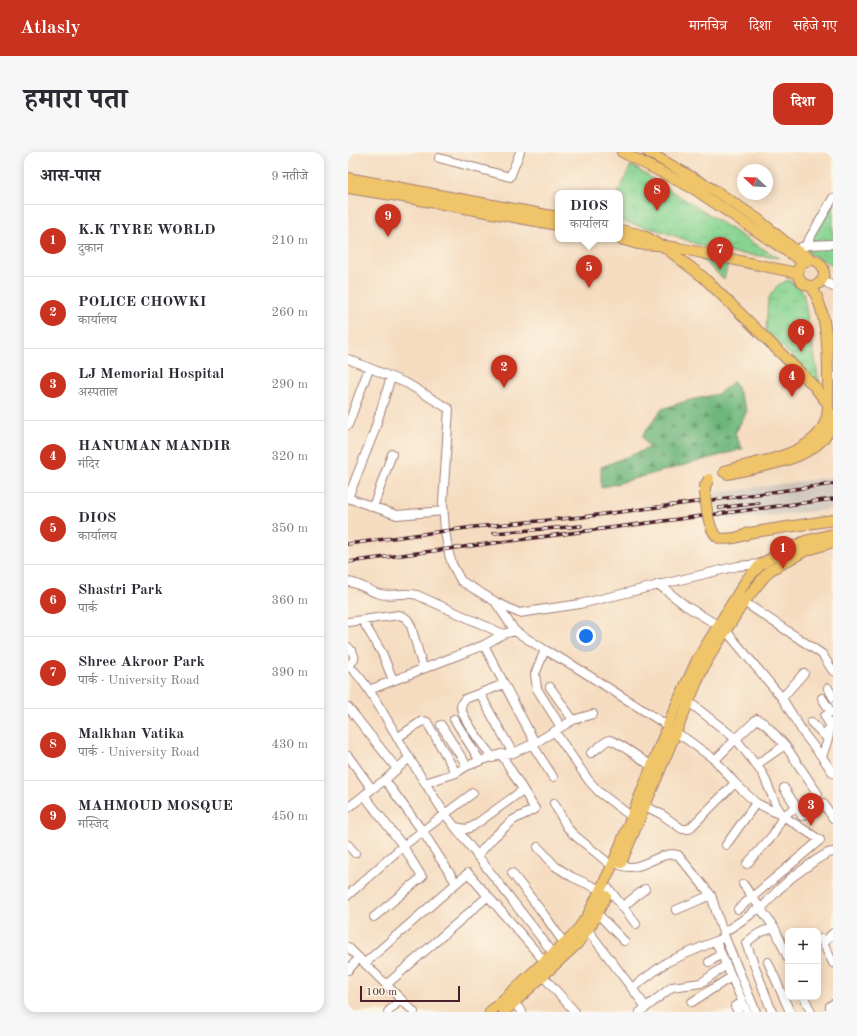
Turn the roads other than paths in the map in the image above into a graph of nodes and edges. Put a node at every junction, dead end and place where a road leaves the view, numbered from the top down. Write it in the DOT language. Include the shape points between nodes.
graph roads {
  1 [pos="520,152"];
  2 [pos="622,152"];
  3 [pos="648,152"];
  4 [pos="439,158"];
  5 [pos="348,178"];
  6 [pos="348,188"];
  7 [pos="833,198"];
  8 [pos="555,216"];
  9 [pos="555,224"];
  10 [pos="623,231"];
  11 [pos="623,240"];
  12 [pos="833,244"];
  13 [pos="660,245"];
  14 [pos="805,246"];
  15 [pos="794,249"];
  16 [pos="808,261"];
  17 [pos="797,273"];
  18 [pos="818,283"];
  19 [pos="833,287"];
  20 [pos="833,354"];
  21 [pos="348,359"];
  22 [pos="369,368"];
  23 [pos="391,377"];
  24 [pos="828,404"];
  25 [pos="833,414"];
  26 [pos="348,425"];
  27 [pos="829,436"];
  28 [pos="392,454"];
  29 [pos="724,472"];
  30 [pos="348,498"];
  31 [pos="373,507"];
  32 [pos="443,511"];
  33 [pos="833,520"];
  34 [pos="833,526"];
  35 [pos="833,534"];
  36 [pos="745,535"];
  37 [pos="833,542"];
  38 [pos="761,564"];
  39 [pos="348,582"];
  40 [pos="658,584"];
  41 [pos="496,602"];
  42 [pos="744,602"];
  43 [pos="362,620"];
  44 [pos="348,622"];
  45 [pos="723,629"];
  46 [pos="515,631"];
  47 [pos="503,634"];
  48 [pos="484,645"];
  49 [pos="348,647"];
  50 [pos="545,650"];
  51 [pos="348,667"];
  52 [pos="423,668"];
  53 [pos="833,671"];
  54 [pos="804,673"];
  55 [pos="393,680"];
  56 [pos="504,684"];
  57 [pos="550,687"];
  58 [pos="828,688"];
  59 [pos="369,690"];
  60 [pos="480,693"];
  61 [pos="833,697"];
  62 [pos="782,698"];
  63 [pos="822,698"];
  64 [pos="689,702"];
  65 [pos="348,707"];
  66 [pos="593,714"];
  67 [pos="454,719"];
  68 [pos="573,720"];
  69 [pos="811,722"];
  70 [pos="441,725"];
  71 [pos="558,729"];
  72 [pos="672,730"];
  73 [pos="397,738"];
  74 [pos="736,739"];
  75 [pos="828,739"];
  76 [pos="534,743"];
  77 [pos="785,745"];
  78 [pos="513,753"];
  79 [pos="591,753"];
  80 [pos="501,754"];
  81 [pos="348,756"];
  82 [pos="822,757"];
  83 [pos="409,758"];
  84 [pos="493,758"];
  85 [pos="715,760"];
  86 [pos="480,761"];
  87 [pos="756,765"];
  88 [pos="468,766"];
  89 [pos="653,767"];
  90 [pos="397,769"];
  91 [pos="456,773"];
  92 [pos="833,773"];
  93 [pos="553,777"];
  94 [pos="385,780"];
  95 [pos="426,783"];
  96 [pos="734,783"];
  97 [pos="784,788"];
  98 [pos="372,789"];
  99 [pos="523,790"];
  100 [pos="473,793"];
  101 [pos="364,795"];
  102 [pos="756,802"];
  103 [pos="554,803"];
  104 [pos="645,806"];
  105 [pos="796,807"];
  106 [pos="816,807"];
  107 [pos="348,808"];
  108 [pos="445,814"];
  109 [pos="632,816"];
  110 [pos="783,816"];
  111 [pos="833,818"];
  112 [pos="455,827"];
  113 [pos="423,832"];
  114 [pos="348,845"];
  115 [pos="726,845"];
  116 [pos="403,846"];
  117 [pos="538,848"];
  118 [pos="833,852"];
  119 [pos="355,853"];
  120 [pos="477,856"];
  121 [pos="747,864"];
  122 [pos="616,865"];
  123 [pos="512,873"];
  124 [pos="456,883"];
  125 [pos="743,884"];
  126 [pos="605,890"];
  127 [pos="645,890"];
  128 [pos="348,895"];
  129 [pos="711,895"];
  130 [pos="487,897"];
  131 [pos="753,897"];
  132 [pos="622,907"];
  133 [pos="738,909"];
  134 [pos="761,909"];
  135 [pos="676,910"];
  136 [pos="597,913"];
  137 [pos="374,917"];
  138 [pos="636,924"];
  139 [pos="588,929"];
  140 [pos="775,929"];
  141 [pos="833,933"];
  142 [pos="724,935"];
  143 [pos="624,941"];
  144 [pos="564,943"];
  145 [pos="717,944"];
  146 [pos="348,947"];
  147 [pos="785,951"];
  148 [pos="553,954"];
  149 [pos="721,954"];
  150 [pos="362,960"];
  151 [pos="545,962"];
  152 [pos="709,962"];
  153 [pos="768,962"];
  154 [pos="833,963"];
  155 [pos="726,965"];
  156 [pos="348,970"];
  157 [pos="543,976"];
  158 [pos="731,977"];
  159 [pos="386,984"];
  160 [pos="632,988"];
  161 [pos="401,999"];
  162 [pos="805,1000"];
  163 [pos="692,1002"];
  164 [pos="514,1003"];
  165 [pos="743,1003"];
  166 [pos="833,1004"];
  167 [pos="643,1009"];
  168 [pos="808,1011"];
  169 [pos="388,1012"];
  170 [pos="414,1012"];
  171 [pos="490,1012"];
  172 [pos="504,1012"];
  173 [pos="522,1012"];
  174 [pos="575,1012"];
  175 [pos="738,1012"];
  176 [pos="748,1012"];
  177 [pos="756,1012"];
  178 [pos="772,1012"];
  179 [pos="790,1012"];
  180 [pos="831,1012"];
  1 -- 4 [label="street" via="510,177"];
  2 -- 16 [label="main road" via="694,189"];
  3 -- 15 [label="main road" via="720,193 759,220"];
  5 -- 8 [label="main road"];
  6 -- 9 [label="main road"];
  7 -- 14 [label="street"];
  10 -- 13 [label="main road" via="643,235"];
  11 -- 13 [label="main road" via="638,244"];
  12 -- 14 [label="street"];
  13 -- 17 [label="main road"];
  13 -- 24 [label="main road" via="703,278 738,311 813,385"];
  14 -- 15 [label="street"];
  15 -- 16 [label="main road"];
  16 -- 17 [label="main road" via="800,264"];
  16 -- 18 [label="main road" via="820,263 824,269 824,276"];
  17 -- 18 [label="main road" via="801,284 808,287"];
  18 -- 19 [label="street"];
  18 -- 20 [label="main road" via="825,298"];
  18 -- 24 [label="main road" via="828,358"];
  21 -- 22 [label="street"];
  22 -- 23 [label="street"];
  22 -- 26 [label="street"];
  23 -- 30 [label="street" via="374,432"];
  23 -- 32 [label="street" via="449,408"];
  24 -- 29 [label="main road" via="825,424 820,432 798,450"];
  25 -- 27 [label="main road"];
  27 -- 29 [label="main road" via="801,455 787,460 728,474"];
  28 -- 31 [label="street"];
  29 -- 36 [label="main road, bridge" via="709,479 705,486 712,531 721,539"];
  30 -- 31 [label="street"];
  31 -- 32 [label="street" via="397,515"];
  32 -- 41 [label="street" via="449,554 461,581"];
  33 -- 36 [label="main road" via="748,532"];
  34 -- 36 [label="main road" via="749,538"];
  35 -- 38 [label="main road" via="805,541"];
  37 -- 42 [label="main road" via="805,551 768,571"];
  38 -- 40 [label="street" via="738,566"];
  38 -- 45 [label="main road" via="747,579"];
  39 -- 47 [label="street" via="358,583 380,594 417,595"];
  40 -- 41 [label="street" via="580,604 519,613"];
  40 -- 45 [label="street" via="686,606"];
  41 -- 46 [label="street"];
  42 -- 45 [label="main road"];
  42 -- 53 [label="street" via="822,654"];
  43 -- 44 [label="street"];
  43 -- 52 [label="street" via="399,615 408,620"];
  43 -- 55 [label="street" via="382,653"];
  45 -- 62 [label="street"];
  45 -- 64 [label="main road"];
  45 -- 72 [label="main road" via="697,660"];
  46 -- 47 [label="street"];
  46 -- 50 [label="street"];
  47 -- 48 [label="street"];
  48 -- 52 [label="street"];
  48 -- 56 [label="street"];
  49 -- 51 [label="street" via="355,658"];
  50 -- 71 [label="street" via="535,674 537,689"];
  50 -- 72 [label="street"];
  51 -- 59 [label="street" via="355,671"];
  52 -- 55 [label="street"];
  54 -- 62 [label="street"];
  55 -- 59 [label="street"];
  56 -- 60 [label="street"];
  56 -- 76 [label="street"];
  57 -- 68 [label="street"];
  58 -- 61 [label="street"];
  59 -- 73 [label="street"];
  60 -- 78 [label="street"];
  60 -- 84 [label="street" via="465,699 461,707 466,720"];
  62 -- 82 [label="street"];
  63 -- 75 [label="street" via="830,712 825,716 831,727 827,731"];
  64 -- 72 [label="main road"];
  64 -- 74 [label="street"];
  65 -- 90 [label="street"];
  66 -- 68 [label="street"];
  67 -- 86 [label="street"];
  68 -- 71 [label="street"];
  69 -- 75 [label="street"];
  70 -- 88 [label="street"];
  71 -- 76 [label="street"];
  71 -- 109 [label="street" via="589,781 599,792"];
  72 -- 85 [label="street"];
  72 -- 89 [label="main road"];
  72 -- 104 [label="main road"];
  73 -- 83 [label="street"];
  73 -- 91 [label="street" via="422,721 427,722"];
  74 -- 77 [label="street" via="757,719"];
  74 -- 85 [label="street"];
  74 -- 87 [label="street"];
  75 -- 82 [label="street"];
  76 -- 78 [label="street"];
  76 -- 93 [label="street"];
  77 -- 87 [label="street"];
  77 -- 106 [label="street" via="818,794 810,798"];
  78 -- 80 [label="street"];
  79 -- 89 [label="street" via="607,741 612,741"];
  80 -- 84 [label="street"];
  80 -- 99 [label="street"];
  81 -- 98 [label="street"];
  82 -- 92 [label="street"];
  83 -- 90 [label="street"];
  83 -- 95 [label="street"];
  84 -- 86 [label="street"];
  85 -- 96 [label="street"];
  86 -- 88 [label="street"];
  87 -- 110 [label="street"];
  88 -- 91 [label="street"];
  89 -- 109 [label="main road"];
  90 -- 94 [label="street"];
  91 -- 95 [label="street"];
  94 -- 98 [label="street"];
  94 -- 113 [label="street"];
  95 -- 108 [label="street"];
  96 -- 102 [label="street"];
  96 -- 104 [label="street" via="689,829 682,829"];
  97 -- 105 [label="street"];
  98 -- 101 [label="street"];
  99 -- 112 [label="street" via="472,828"];
  99 -- 120 [label="street" via="535,809 513,820"];
  100 -- 108 [label="street"];
  101 -- 107 [label="street"];
  101 -- 116 [label="street"];
  102 -- 110 [label="street"];
  102 -- 115 [label="street"];
  103 -- 122 [label="street" via="573,834"];
  104 -- 122 [label="main road"];
  105 -- 106 [label="street" via="802,816"];
  105 -- 110 [label="street"];
  106 -- 111 [label="street" via="823,803"];
  108 -- 112 [label="street"];
  108 -- 113 [label="street"];
  109 -- 122 [label="main road"];
  110 -- 121 [label="street" via="773,835"];
  110 -- 131 [label="street" via="820,840"];
  112 -- 120 [label="street"];
  113 -- 116 [label="street"];
  113 -- 124 [label="street"];
  114 -- 119 [label="street"];
  116 -- 128 [label="street"];
  116 -- 137 [label="street" via="422,877"];
  117 -- 126 [label="street" via="555,866 572,877"];
  118 -- 134 [label="street" via="816,860 791,878"];
  120 -- 148 [label="street"];
  122 -- 126 [label="main road"];
  122 -- 129 [label="street" via="634,867 669,854 678,855"];
  123 -- 144 [label="street"];
  124 -- 130 [label="street" via="468,873"];
  124 -- 150 [label="street"];
  125 -- 131 [label="street"];
  126 -- 132 [label="street"];
  126 -- 136 [label="main road"];
  126 -- 144 [label="main road" via="576,932"];
  127 -- 132 [label="street"];
  129 -- 135 [label="street"];
  129 -- 142 [label="street"];
  130 -- 151 [label="street"];
  130 -- 159 [label="street"];
  131 -- 133 [label="street"];
  131 -- 134 [label="street"];
  132 -- 138 [label="street"];
  134 -- 140 [label="street"];
  134 -- 142 [label="street" via="752,912"];
  136 -- 139 [label="main road"];
  136 -- 143 [label="street"];
  139 -- 157 [label="main road" via="577,944"];
  139 -- 160 [label="street"];
  140 -- 147 [label="street"];
  140 -- 178 [label="street" via="770,928 746,943"];
  141 -- 154 [label="street" via="822,941"];
  142 -- 160 [label="street" via="667,962"];
  142 -- 177 [label="street"];
  144 -- 148 [label="main road"];
  145 -- 149 [label="street"];
  146 -- 150 [label="street"];
  148 -- 151 [label="main road"];
  149 -- 152 [label="street"];
  149 -- 155 [label="street"];
  150 -- 156 [label="street"];
  150 -- 159 [label="street"];
  151 -- 171 [label="main road"];
  153 -- 179 [label="street"];
  155 -- 158 [label="street"];
  155 -- 167 [label="street" via="701,983 672,987"];
  157 -- 164 [label="main road"];
  157 -- 174 [label="street"];
  158 -- 163 [label="street"];
  158 -- 165 [label="street"];
  159 -- 161 [label="street"];
  160 -- 167 [label="street"];
  161 -- 169 [label="street"];
  161 -- 170 [label="street"];
  162 -- 168 [label="street"];
  164 -- 172 [label="main road"];
  164 -- 173 [label="street"];
  165 -- 175 [label="street" via="735,1006"];
  165 -- 176 [label="street"];
  166 -- 180 [label="street" via="830,1006"];
}
